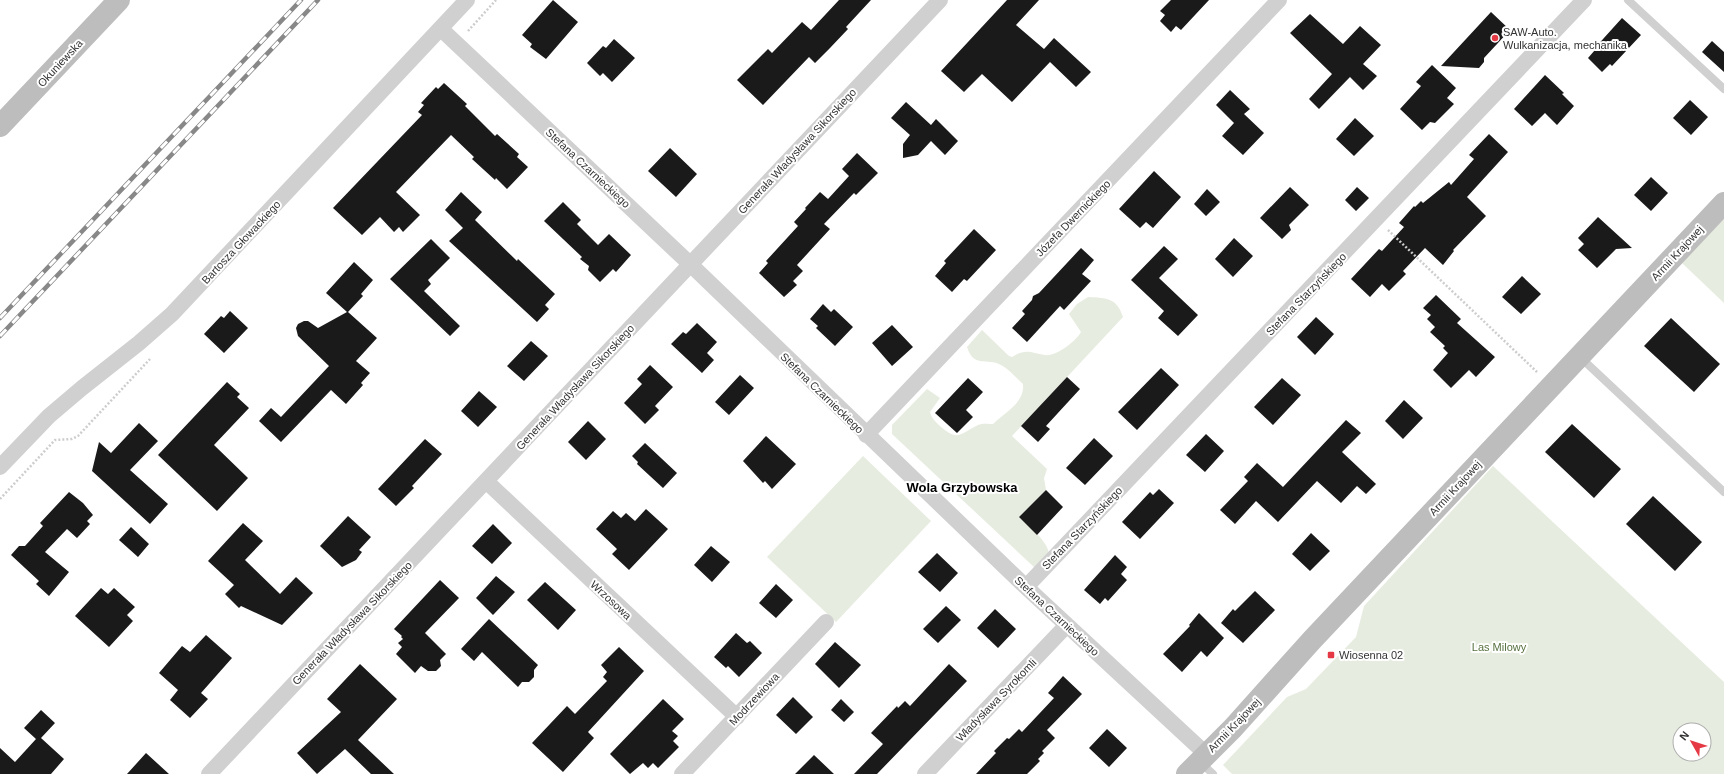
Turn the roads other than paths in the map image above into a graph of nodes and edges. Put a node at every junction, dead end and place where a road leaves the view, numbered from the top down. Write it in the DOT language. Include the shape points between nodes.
graph roads {
  1 [pos="119,0"];
  2 [pos="467,0"];
  3 [pos="940,0"];
  4 [pos="1279,0"];
  5 [pos="1584,0"];
  6 [pos="1628,0"];
  7 [pos="441,29"];
  8 [pos="1724,89"];
  9 [pos="0,126"];
  10 [pos="1724,203"];
  11 [pos="690,264"];
  12 [pos="1580,356"];
  13 [pos="866,435"];
  14 [pos="0,468"];
  15 [pos="487,482"];
  16 [pos="1724,492"];
  17 [pos="1026,587"];
  18 [pos="826,622"];
  19 [pos="1067,625"];
  20 [pos="737,717"];
  21 [pos="1201,766"];
  22 [pos="209,774"];
  23 [pos="682,774"];
  24 [pos="925,774"];
  1 -- 9 [label="street, Okuniewska"];
  2 -- 7 [label="street, Bartosza Głowackiego"];
  3 -- 11 [label="street, Generała Władysława Sikorskiego"];
  4 -- 13 [label="street, Józefa Dwernickiego"];
  5 -- 17 [label="street, Stefana Starzyńskiego"];
  6 -- 8 [label="lane"];
  7 -- 11 [label="street, Stefana Czarnieckiego"];
  7 -- 14 [label="street, Bartosza Głowackiego" via="172,314 49,416"];
  10 -- 12 [label="street, Armii Krajowej"];
  11 -- 13 [label="street, Stefana Czarnieckiego"];
  11 -- 15 [label="street, Generała Władysława Sikorskiego"];
  12 -- 16 [label="lane"];
  12 -- 21 [label="street, Armii Krajowej" via="1312,640"];
  13 -- 17 [label="street, Stefana Czarnieckiego"];
  15 -- 20 [label="street, Wrzosowa"];
  15 -- 22 [label="street, Generała Władysława Sikorskiego"];
  17 -- 19 [label="street, Stefana Czarnieckiego"];
  18 -- 20 [label="street, Modrzewiowa"];
  19 -- 21 [label="street, Stefana Czarnieckiego"];
  19 -- 24 [label="street, Władysława Syrokomli"];
  20 -- 23 [label="street, Modrzewiowa"];
}
